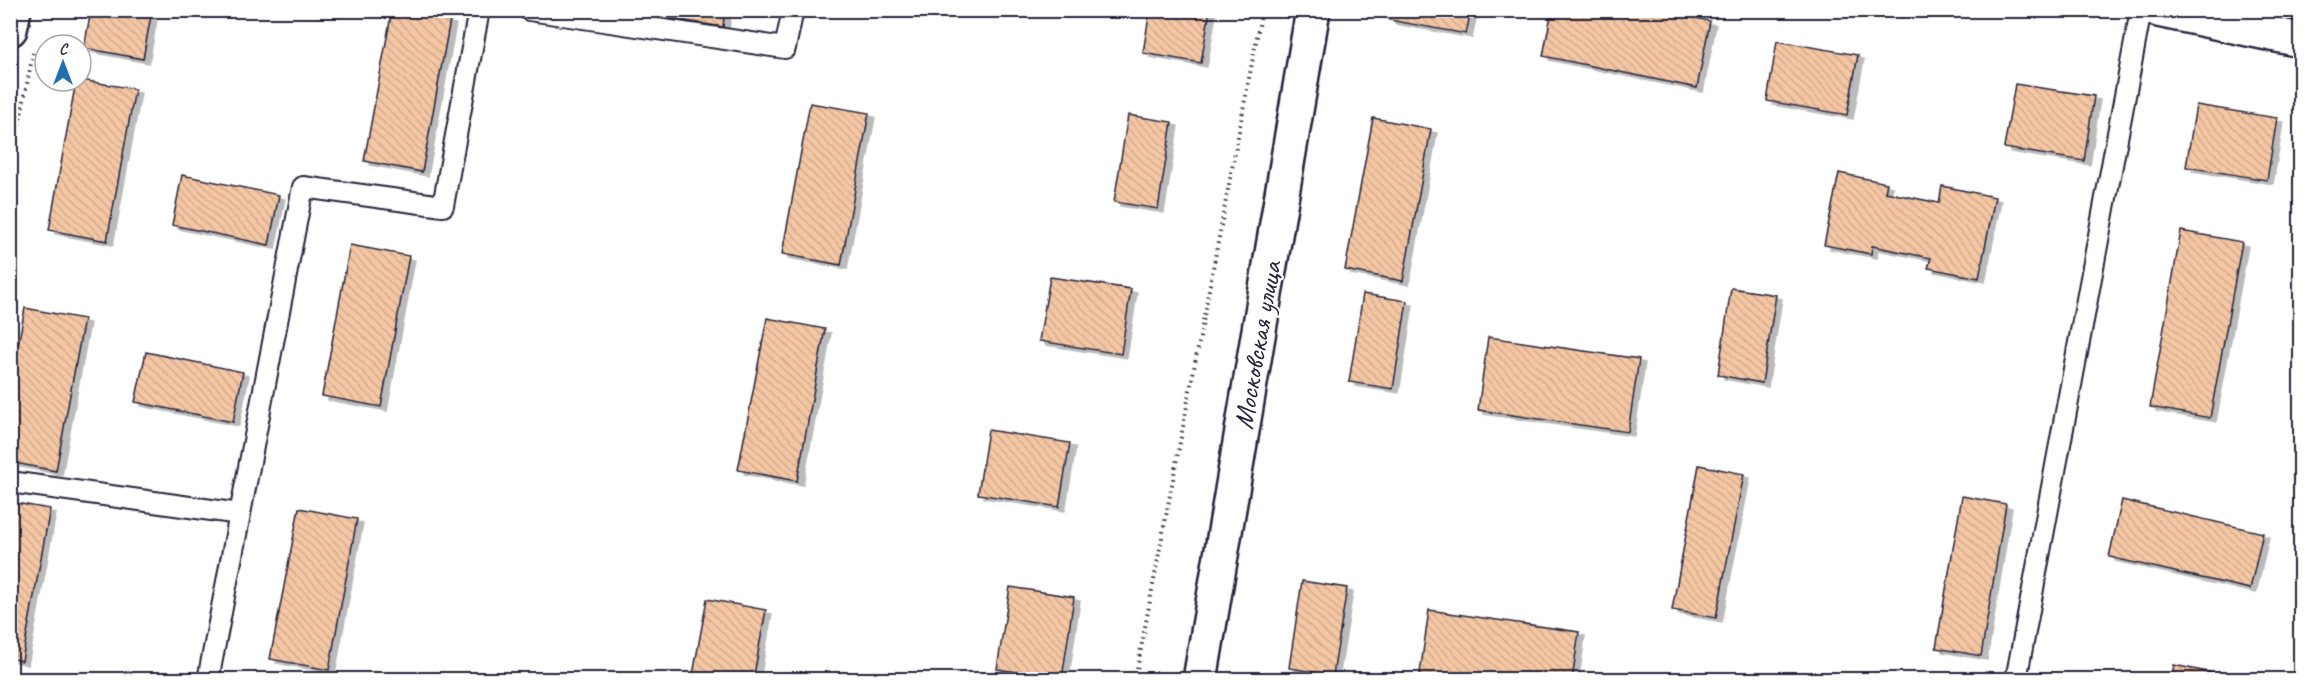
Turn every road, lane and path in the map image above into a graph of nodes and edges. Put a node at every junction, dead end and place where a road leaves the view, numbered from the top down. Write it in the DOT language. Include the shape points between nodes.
graph roads {
  1 [pos="14,10"];
  2 [pos="479,10"];
  3 [pos="529,10"];
  4 [pos="793,10"];
  5 [pos="1262,10"];
  6 [pos="1313,10"];
  7 [pos="2141,10"];
  8 [pos="2158,10"];
  9 [pos="22,37"];
  10 [pos="2301,40"];
  11 [pos="10,172"];
  12 [pos="10,482"];
  13 [pos="240,514"];
  14 [pos="208,680"];
  15 [pos="1136,680"];
  16 [pos="1200,680"];
  17 [pos="2016,680"];
  1 -- 9 [label="street"];
  2 -- 13 [label="lane" via="443,206 303,187"];
  3 -- 4 [label="lane" via="785,48"];
  5 -- 15 [label="path"];
  6 -- 16 [label="street, Московская улица"];
  7 -- 17 [label="lane"];
  8 -- 10 [label="street"];
  9 -- 11 [label="path"];
  12 -- 13 [label="lane"];
  13 -- 14 [label="lane"];
}
